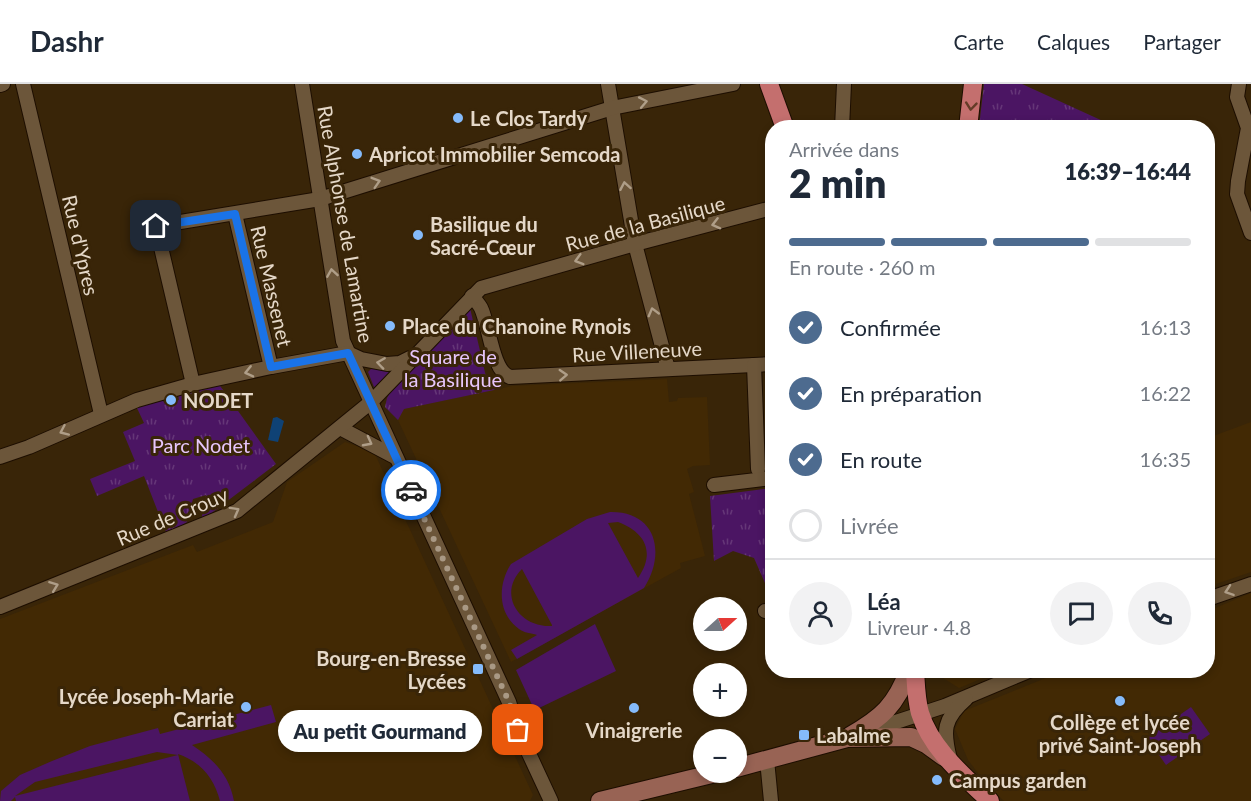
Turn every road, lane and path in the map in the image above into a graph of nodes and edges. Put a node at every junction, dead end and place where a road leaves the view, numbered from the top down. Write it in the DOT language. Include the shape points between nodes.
graph roads {
  1 [pos="23,84"];
  2 [pos="302,84"];
  3 [pos="608,84"];
  4 [pos="733,84"];
  5 [pos="770,84"];
  6 [pos="844,84"];
  7 [pos="973,84"];
  8 [pos="1239,84"];
  9 [pos="612,108"];
  10 [pos="782,120"];
  11 [pos="842,120"];
  12 [pos="969,120"];
  13 [pos="320,199"];
  14 [pos="765,210"];
  15 [pos="235,214"];
  16 [pos="1251,233"];
  17 [pos="635,244"];
  18 [pos="472,296"];
  19 [pos="348,353"];
  20 [pos="414,357"];
  21 [pos="765,364"];
  22 [pos="754,365"];
  23 [pos="271,367"];
  24 [pos="668,369"];
  25 [pos="193,384"];
  26 [pos="371,402"];
  27 [pos="101,414"];
  28 [pos="340,428"];
  29 [pos="395,457"];
  30 [pos="0,458"];
  31 [pos="758,469"];
  32 [pos="765,479"];
  33 [pos="714,485"];
  34 [pos="1251,584"];
  35 [pos="1215,597"];
  36 [pos="0,607"];
  37 [pos="905,678"];
  38 [pos="915,678"];
  39 [pos="1012,678"];
  40 [pos="970,696"];
  41 [pos="920,714"];
  42 [pos="847,738"];
  43 [pos="767,760"];
  44 [pos="950,762"];
  45 [pos="747,765"];
  46 [pos="693,779"];
  47 [pos="551,801"];
  48 [pos="600,801"];
  49 [pos="771,801"];
  50 [pos="990,801"];
  1 -- 27 [label="street, Rue d'Ypres"];
  2 -- 13 [label="street, Rue Alphonse de Lamartine"];
  3 -- 9 [label="street"];
  9 -- 4 [label="street, one-way"];
  5 -- 10 [label="main road"];
  6 -- 11 [label="street"];
  7 -- 12 [label="main road, one-way"];
  8 -- 16 [label="street" via="1238,97 1248,128 1237,194"];
  13 -- 9 [label="street, one-way"];
  17 -- 9 [label="street, one-way"];
  13 -- 15 [label="street"];
  19 -- 13 [label="street, Rue Alphonse de Lamartine, one-way"];
  14 -- 17 [label="street, Rue de la Basilique, one-way"];
  15 -- 23 [label="street, Rue Massenet"];
  15 -- 25 [label="street" via="156,226"];
  17 -- 18 [label="street, Rue de la Basilique, one-way" via="481,288"];
  24 -- 17 [label="street, one-way"];
  18 -- 20 [label="street, Rue de la Basilique"];
  18 -- 24 [label="street, Rue Villeneuve, one-way" via="505,375 515,378"];
  20 -- 19 [label="street, one-way" via="387,364"];
  19 -- 23 [label="street"];
  19 -- 26 [label="street, Rue Alphonse de Lamartine"];
  20 -- 26 [label="street, Rue de la Basilique"];
  21 -- 22 [label="street, Rue Villeneuve"];
  22 -- 24 [label="street, Rue Villeneuve"];
  22 -- 31 [label="street"];
  23 -- 25 [label="street, one-way"];
  25 -- 27 [label="street"];
  26 -- 28 [label="street, Rue de Crouy"];
  26 -- 29 [label="street, Rue Alphonse de Lamartine"];
  27 -- 30 [label="street, one-way"];
  28 -- 29 [label="street, one-way"];
  36 -- 28 [label="street, Rue de Crouy, one-way" via="237,511"];
  29 -- 47 [label="street, Rue Alphonse de Lamartine"];
  32 -- 33 [label="street"];
  34 -- 35 [label="street, one-way"];
  37 -- 42 [label="street" via="882,716"];
  38 -- 41 [label="main road"];
  39 -- 40 [label="street"];
  40 -- 41 [label="street"];
  40 -- 44 [label="street" via="945,726"];
  41 -- 42 [label="street"];
  41 -- 44 [label="main road"];
  42 -- 43 [label="street"];
  42 -- 44 [label="street" via="911,736"];
  43 -- 45 [label="street"];
  43 -- 49 [label="street"];
  44 -- 50 [label="main road"];
  46 -- 48 [label="street"];
}
